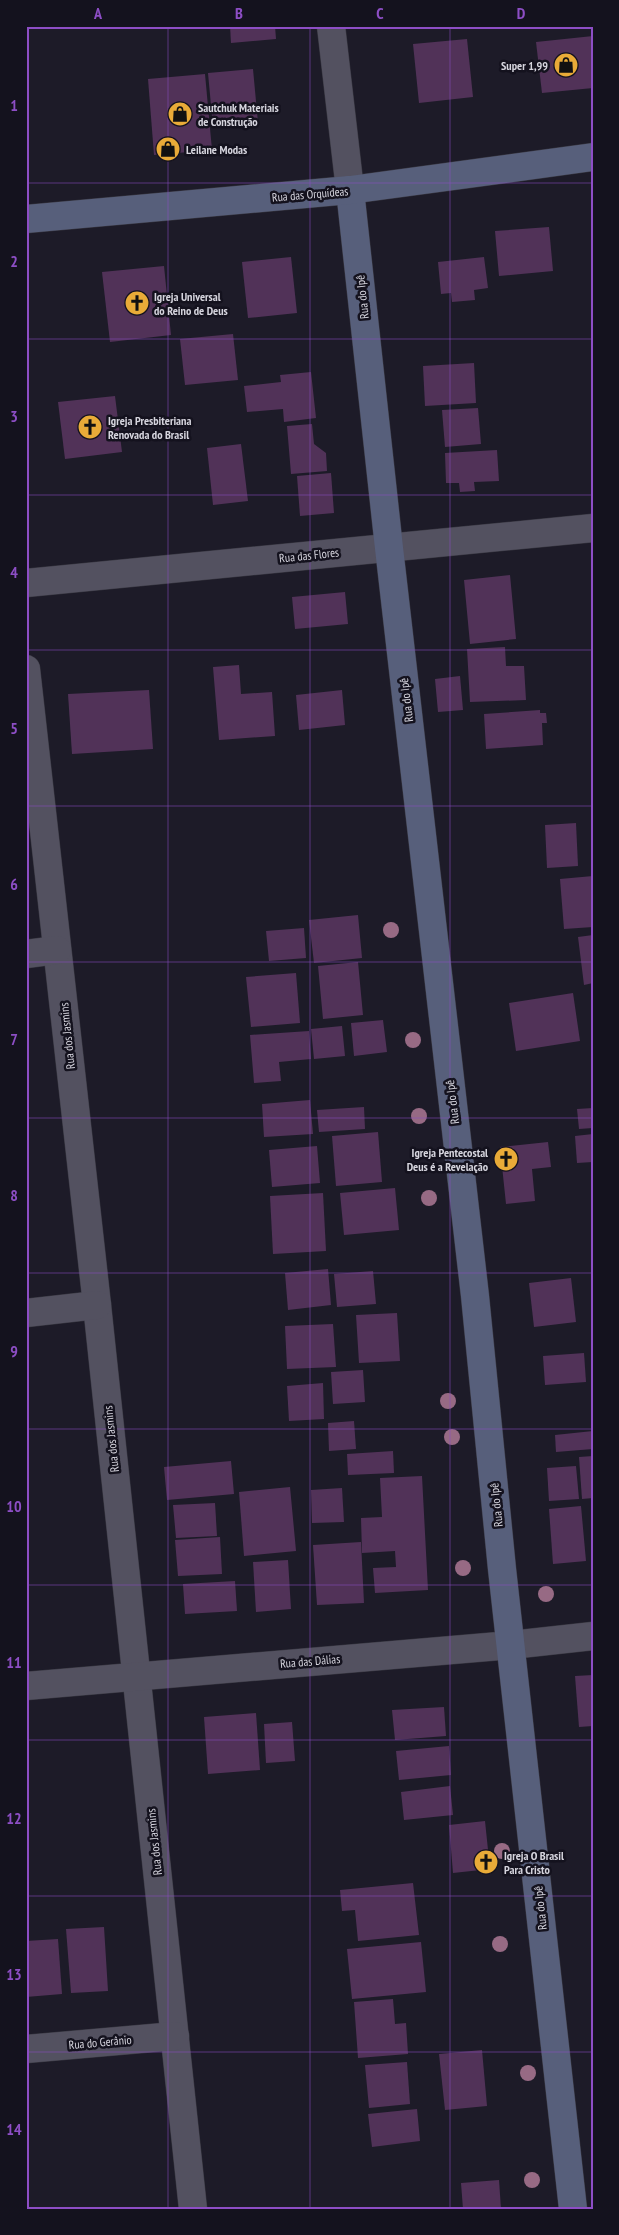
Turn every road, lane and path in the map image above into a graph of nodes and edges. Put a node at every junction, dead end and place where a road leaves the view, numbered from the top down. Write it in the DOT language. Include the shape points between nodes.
graph roads {
  1 [pos="331,26"];
  2 [pos="593,157"];
  3 [pos="350,190"];
  4 [pos="26,219"];
  5 [pos="593,528"];
  6 [pos="389,548"];
  7 [pos="26,583"];
  8 [pos="26,669"];
  9 [pos="57,950"];
  10 [pos="26,954"];
  11 [pos="97,1305"];
  12 [pos="26,1313"];
  13 [pos="593,1636"];
  14 [pos="511,1645"];
  15 [pos="137,1675"];
  16 [pos="26,1686"];
  17 [pos="175,2036"];
  18 [pos="26,2048"];
  19 [pos="193,2209"];
  20 [pos="573,2209"];
  1 -- 3 [label="street, Rua do Ipê"];
  2 -- 3 [label="street, Rua das Orquídeas"];
  3 -- 4 [label="street, Rua das Orquídeas"];
  3 -- 6 [label="street, Rua do Ipê"];
  5 -- 6 [label="street, Rua das Flores"];
  6 -- 7 [label="street, Rua das Flores"];
  6 -- 14 [label="street, Rua do Ipê" via="475,1296"];
  8 -- 9 [label="street, Rua dos Jasmins"];
  9 -- 10 [label="street"];
  9 -- 11 [label="street, Rua dos Jasmins"];
  11 -- 12 [label="street"];
  11 -- 15 [label="street, Rua dos Jasmins"];
  13 -- 14 [label="street, Rua das Dálias"];
  14 -- 15 [label="street, Rua das Dálias"];
  14 -- 20 [label="street, Rua do Ipê"];
  15 -- 16 [label="street, Rua das Dálias"];
  15 -- 17 [label="street, Rua dos Jasmins"];
  17 -- 18 [label="street, Rua do Gerânio"];
  17 -- 19 [label="street, Rua dos Jasmins"];
}
